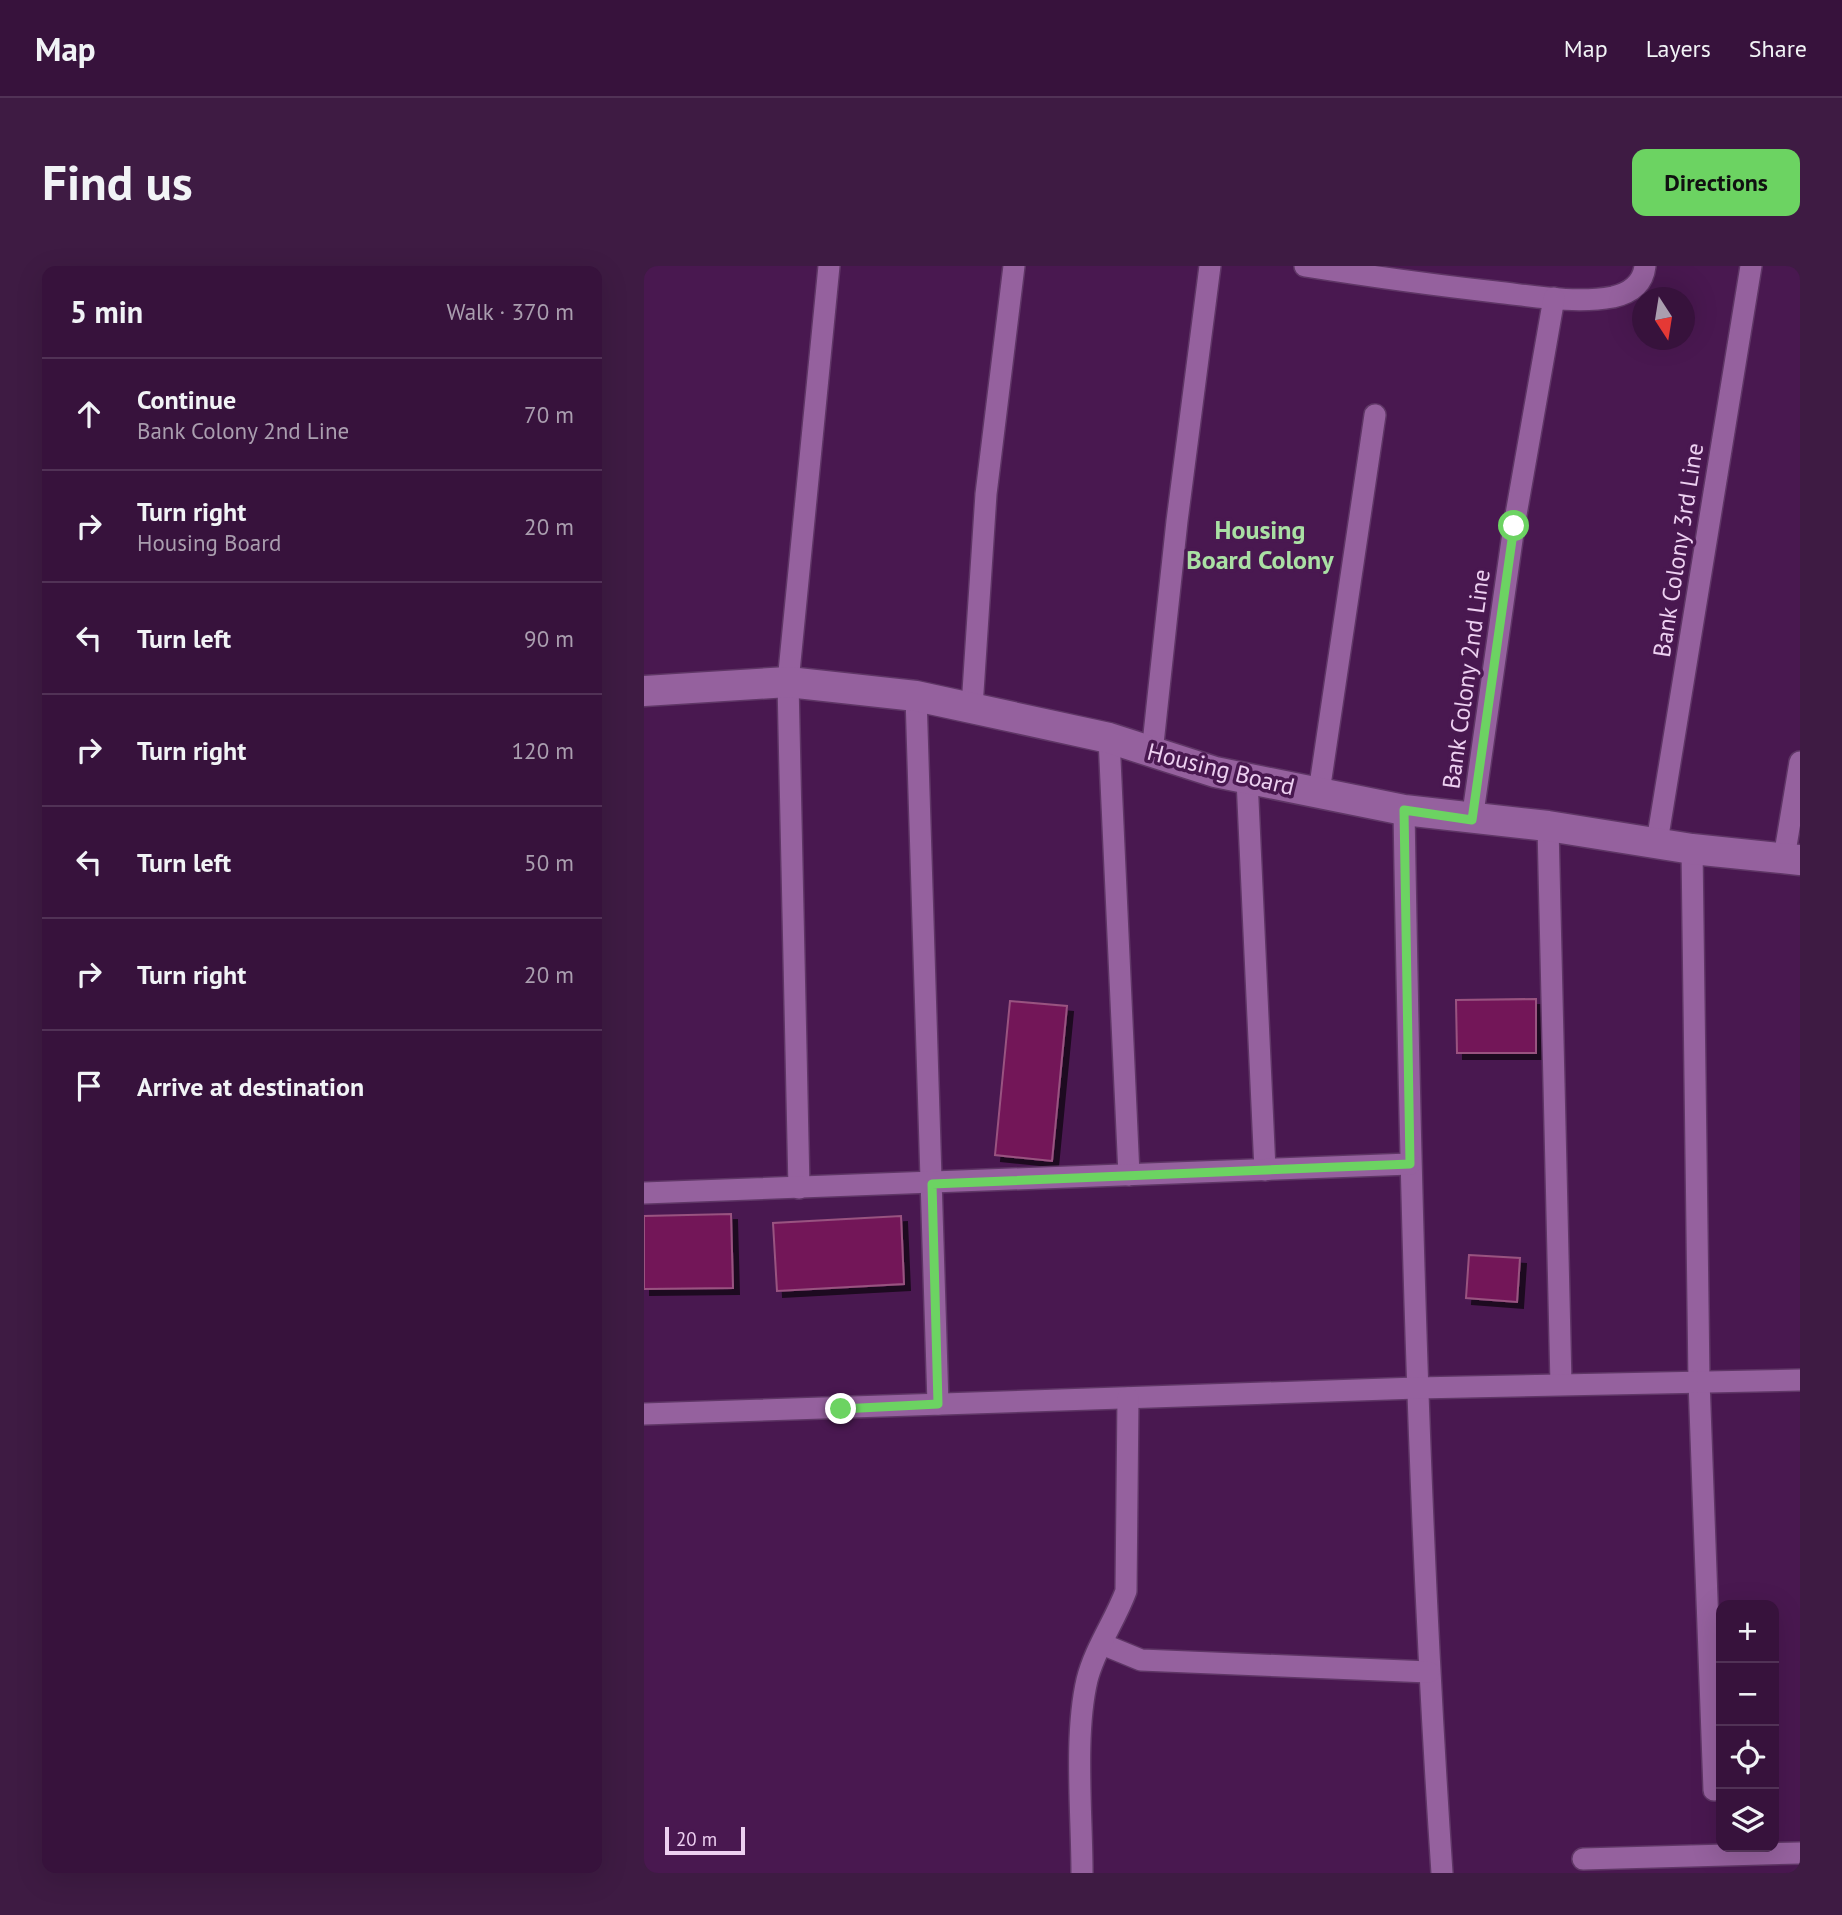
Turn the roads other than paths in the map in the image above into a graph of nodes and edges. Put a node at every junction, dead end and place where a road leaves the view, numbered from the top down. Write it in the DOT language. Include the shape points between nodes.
graph roads {
  1 [pos="829,266"];
  2 [pos="1014,266"];
  3 [pos="1210,266"];
  4 [pos="1304,266"];
  5 [pos="1645,266"];
  6 [pos="1751,266"];
  7 [pos="1554,298"];
  8 [pos="1375,415"];
  9 [pos="788,682"];
  10 [pos="644,691"];
  11 [pos="916,696"];
  12 [pos="972,707"];
  13 [pos="1109,738"];
  14 [pos="1152,753"];
  15 [pos="1800,762"];
  16 [pos="1247,779"];
  17 [pos="1319,792"];
  18 [pos="1404,810"];
  19 [pos="1472,820"];
  20 [pos="1548,826"];
  21 [pos="1657,842"];
  22 [pos="1692,849"];
  23 [pos="1792,859"];
  24 [pos="1410,1164"];
  25 [pos="1265,1170"];
  26 [pos="1129,1175"];
  27 [pos="932,1184"];
  28 [pos="799,1188"];
  29 [pos="644,1193"];
  30 [pos="1800,1380"];
  31 [pos="1699,1381"];
  32 [pos="1561,1384"];
  33 [pos="1417,1388"];
  34 [pos="1128,1398"];
  35 [pos="938,1404"];
  36 [pos="644,1414"];
  37 [pos="1101,1644"];
  38 [pos="1429,1672"];
  39 [pos="1714,1790"];
  40 [pos="1800,1853"];
  41 [pos="1583,1859"];
  42 [pos="1082,1873"];
  43 [pos="1442,1873"];
  1 -- 9 [label="street"];
  2 -- 12 [label="street" via="986,494"];
  3 -- 14 [label="street"];
  4 -- 7 [label="street"];
  5 -- 7 [label="street" via="1642,280 1621,294"];
  6 -- 21 [label="street, Bank Colony 3rd Line"];
  7 -- 19 [label="street, Bank Colony 2nd Line" via="1514,526"];
  8 -- 17 [label="street"];
  9 -- 10 [label="main road, Housing Board"];
  9 -- 11 [label="main road, Housing Board"];
  9 -- 28 [label="street"];
  11 -- 12 [label="main road, Housing Board"];
  11 -- 27 [label="street"];
  12 -- 13 [label="main road, Housing Board"];
  13 -- 14 [label="main road, Housing Board"];
  13 -- 26 [label="street"];
  14 -- 16 [label="main road, Housing Board"];
  15 -- 23 [label="street"];
  16 -- 17 [label="main road, Housing Board"];
  16 -- 25 [label="street"];
  17 -- 18 [label="main road, Housing Board"];
  18 -- 19 [label="main road, Housing Board"];
  18 -- 24 [label="street"];
  19 -- 20 [label="main road, Housing Board"];
  20 -- 21 [label="main road, Housing Board"];
  20 -- 32 [label="street"];
  21 -- 22 [label="main road, Housing Board"];
  22 -- 23 [label="main road, Housing Board"];
  22 -- 31 [label="street"];
  24 -- 25 [label="street"];
  24 -- 33 [label="street"];
  25 -- 26 [label="street"];
  26 -- 27 [label="street"];
  27 -- 28 [label="street"];
  27 -- 35 [label="street"];
  28 -- 29 [label="street"];
  30 -- 31 [label="street"];
  31 -- 32 [label="street"];
  31 -- 39 [label="street"];
  32 -- 33 [label="street"];
  33 -- 34 [label="street"];
  33 -- 38 [label="street"];
  34 -- 35 [label="street"];
  34 -- 37 [label="street" via="1126,1591"];
  35 -- 36 [label="street"];
  37 -- 38 [label="street" via="1141,1660"];
  37 -- 42 [label="street" via="1087,1679 1082,1711"];
  38 -- 43 [label="street"];
  40 -- 41 [label="street"];
}
